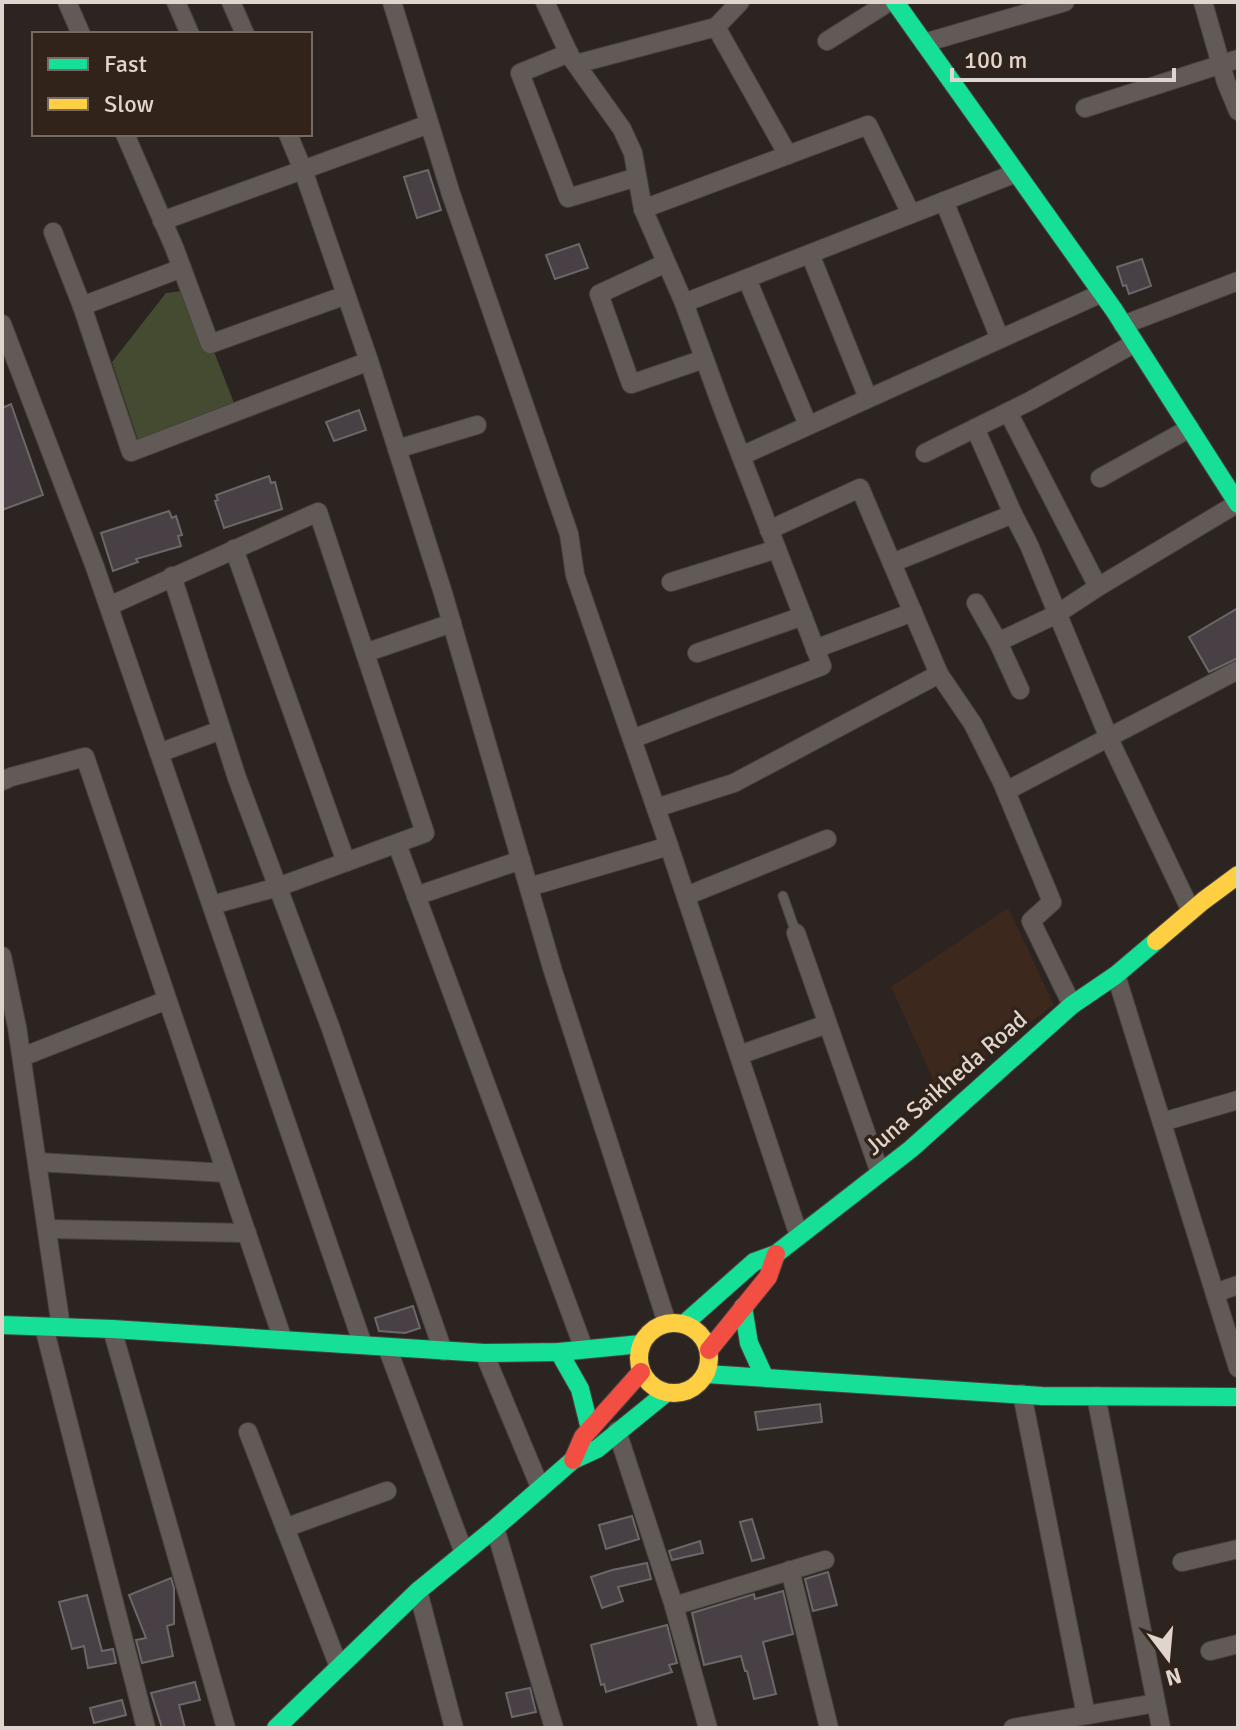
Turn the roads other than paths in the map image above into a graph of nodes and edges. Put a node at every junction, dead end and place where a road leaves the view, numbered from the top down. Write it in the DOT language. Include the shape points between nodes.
graph roads {
  1 [pos="67,2"];
  2 [pos="176,2"];
  3 [pos="231,2"];
  4 [pos="392,2"];
  5 [pos="545,2"];
  6 [pos="740,2"];
  7 [pos="892,2"];
  8 [pos="1065,2"];
  9 [pos="1203,2"];
  10 [pos="716,27"];
  11 [pos="80,32"];
  12 [pos="189,32"];
  13 [pos="244,32"];
  14 [pos="827,41"];
  15 [pos="924,43"];
  16 [pos="573,58"];
  17 [pos="1230,62"];
  18 [pos="1085,108"];
  19 [pos="1238,111"];
  20 [pos="429,124"];
  21 [pos="126,136"];
  22 [pos="289,136"];
  23 [pos="788,155"];
  24 [pos="303,170"];
  25 [pos="1016,173"];
  26 [pos="637,177"];
  27 [pos="944,201"];
  28 [pos="643,209"];
  29 [pos="911,214"];
  30 [pos="162,221"];
  31 [pos="53,232"];
  32 [pos="810,254"];
  33 [pos="666,263"];
  34 [pos="182,268"];
  35 [pos="747,279"];
  36 [pos="1236,288"];
  37 [pos="1102,293"];
  38 [pos="346,295"];
  39 [pos="684,303"];
  40 [pos="82,306"];
  41 [pos="2,324"];
  42 [pos="1123,325"];
  43 [pos="1000,339"];
  44 [pos="1135,343"];
  45 [pos="704,359"];
  46 [pos="369,361"];
  47 [pos="868,398"];
  48 [pos="1008,412"];
  49 [pos="477,425"];
  50 [pos="808,425"];
  51 [pos="975,428"];
  52 [pos="1190,428"];
  53 [pos="397,449"];
  54 [pos="925,453"];
  55 [pos="741,456"];
  56 [pos="1100,478"];
  57 [pos="1238,504"];
  58 [pos="1013,514"];
  59 [pos="769,530"];
  60 [pos="234,549"];
  61 [pos="777,549"];
  62 [pos="892,563"];
  63 [pos="172,576"];
  64 [pos="671,582"];
  65 [pos="1098,587"];
  66 [pos="976,603"];
  67 [pos="109,606"];
  68 [pos="913,612"];
  69 [pos="1057,614"];
  70 [pos="803,616"];
  71 [pos="452,623"];
  72 [pos="998,642"];
  73 [pos="815,649"];
  74 [pos="365,653"];
  75 [pos="697,653"];
  76 [pos="1238,670"];
  77 [pos="939,674"];
  78 [pos="1020,690"];
  79 [pos="221,730"];
  80 [pos="1109,737"];
  81 [pos="632,739"];
  82 [pos="159,753"];
  83 [pos="2,781"];
  84 [pos="1006,791"];
  85 [pos="656,808"];
  86 [pos="827,839"];
  87 [pos="397,844"];
  88 [pos="669,846"];
  89 [pos="521,860"];
  90 [pos="346,862"];
  91 [pos="1238,875"];
  92 [pos="278,887"];
  93 [pos="529,887"];
  94 [pos="416,896"];
  95 [pos="686,896"];
  96 [pos="783,896"];
  97 [pos="212,905"];
  98 [pos="1191,911"];
  99 [pos="796,933"];
  100 [pos="2,956"];
  101 [pos="1116,975"];
  102 [pos="167,1000"];
  103 [pos="1072,1005"];
  104 [pos="827,1024"];
  105 [pos="739,1055"];
  106 [pos="22,1057"];
  107 [pos="1238,1100"];
  108 [pos="1162,1122"];
  109 [pos="37,1162"];
  110 [pos="226,1173"];
  111 [pos="880,1173"];
  112 [pos="47,1229"];
  113 [pos="247,1233"];
  114 [pos="799,1236"];
  115 [pos="776,1254"];
  116 [pos="1238,1285"];
  117 [pos="1215,1293"];
  118 [pos="743,1307"];
  119 [pos="676,1323"];
  120 [pos="2,1325"];
  121 [pos="53,1327"];
  122 [pos="112,1329"];
  123 [pos="283,1340"];
  124 [pos="641,1344"];
  125 [pos="363,1345"];
  126 [pos="387,1347"];
  127 [pos="584,1349"];
  128 [pos="709,1350"];
  129 [pos="443,1351"];
  130 [pos="559,1352"];
  131 [pos="484,1353"];
  132 [pos="1238,1368"];
  133 [pos="641,1372"];
  134 [pos="706,1374"];
  135 [pos="764,1376"];
  136 [pos="666,1393"];
  137 [pos="1022,1394"];
  138 [pos="1096,1396"];
  139 [pos="1238,1397"];
  140 [pos="590,1429"];
  141 [pos="617,1431"];
  142 [pos="248,1432"];
  143 [pos="573,1460"];
  144 [pos="540,1487"];
  145 [pos="387,1491"];
  146 [pos="285,1528"];
  147 [pos="495,1528"];
  148 [pos="1238,1549"];
  149 [pos="464,1553"];
  150 [pos="825,1560"];
  151 [pos="1182,1562"];
  152 [pos="790,1570"];
  153 [pos="418,1591"];
  154 [pos="674,1606"];
  155 [pos="1238,1644"];
  156 [pos="1210,1651"];
  157 [pos="339,1667"];
  158 [pos="1156,1703"];
  159 [pos="1086,1715"];
  160 [pos="1056,1724"];
  161 [pos="146,1728"];
  162 [pos="226,1728"];
  163 [pos="276,1728"];
  164 [pos="454,1728"];
  165 [pos="554,1728"];
  166 [pos="708,1728"];
  167 [pos="829,1728"];
  168 [pos="1013,1728"];
  169 [pos="1161,1728"];
  1 -- 11 [label="street"];
  2 -- 12 [label="street"];
  3 -- 13 [label="street"];
  4 -- 20 [label="street"];
  5 -- 16 [label="street"];
  6 -- 10 [label="street"];
  7 -- 14 [label="street"];
  7 -- 15 [label="main road"];
  8 -- 15 [label="street"];
  9 -- 17 [label="street"];
  10 -- 16 [label="street"];
  10 -- 23 [label="street"];
  15 -- 25 [label="main road"];
  16 -- 26 [label="street" via="622,129"];
  16 -- 26 [label="street" via="520,73 568,198"];
  17 -- 18 [label="street"];
  17 -- 19 [label="street"];
  20 -- 24 [label="street"];
  20 -- 81 [label="street" via="569,534 575,575"];
  21 -- 30 [label="street"];
  22 -- 24 [label="street"];
  23 -- 28 [label="street"];
  23 -- 29 [label="street" via="868,125"];
  24 -- 30 [label="street"];
  24 -- 38 [label="street"];
  25 -- 27 [label="street"];
  25 -- 37 [label="main road"];
  26 -- 28 [label="street"];
  27 -- 29 [label="street"];
  27 -- 43 [label="street"];
  28 -- 33 [label="street"];
  29 -- 32 [label="street"];
  30 -- 34 [label="street"];
  31 -- 40 [label="street"];
  32 -- 35 [label="street"];
  32 -- 47 [label="street"];
  33 -- 39 [label="street"];
  33 -- 45 [label="street" via="599,294 631,384"];
  34 -- 38 [label="street" via="210,344"];
  34 -- 40 [label="street"];
  35 -- 39 [label="street"];
  35 -- 50 [label="street"];
  36 -- 42 [label="street"];
  37 -- 42 [label="main road"];
  37 -- 43 [label="street"];
  38 -- 46 [label="street"];
  39 -- 45 [label="street"];
  40 -- 46 [label="street" via="131,452"];
  41 -- 67 [label="street"];
  42 -- 44 [label="main road"];
  43 -- 47 [label="street"];
  44 -- 48 [label="street"];
  44 -- 52 [label="main road"];
  45 -- 55 [label="street"];
  46 -- 53 [label="street"];
  47 -- 50 [label="street"];
  48 -- 51 [label="street"];
  48 -- 65 [label="street"];
  49 -- 53 [label="street"];
  50 -- 55 [label="street"];
  51 -- 54 [label="street"];
  51 -- 58 [label="street"];
  52 -- 56 [label="street"];
  52 -- 57 [label="main road"];
  53 -- 71 [label="street"];
  55 -- 59 [label="street"];
  57 -- 65 [label="street"];
  58 -- 62 [label="street"];
  58 -- 69 [label="street"];
  59 -- 61 [label="street"];
  59 -- 62 [label="street" via="860,488"];
  60 -- 63 [label="street"];
  60 -- 74 [label="street" via="318,512"];
  60 -- 90 [label="street"];
  61 -- 64 [label="street"];
  61 -- 70 [label="street"];
  62 -- 68 [label="street"];
  63 -- 67 [label="street"];
  63 -- 79 [label="street"];
  65 -- 69 [label="street"];
  66 -- 72 [label="street"];
  67 -- 82 [label="street"];
  68 -- 73 [label="street"];
  68 -- 77 [label="street"];
  69 -- 72 [label="street"];
  69 -- 80 [label="street"];
  70 -- 73 [label="street"];
  70 -- 75 [label="street"];
  71 -- 74 [label="street"];
  71 -- 89 [label="street"];
  72 -- 78 [label="street"];
  73 -- 81 [label="street" via="822,666"];
  74 -- 87 [label="street" via="425,833"];
  76 -- 80 [label="street"];
  77 -- 84 [label="street" via="973,724"];
  77 -- 85 [label="street" via="734,783"];
  79 -- 82 [label="street"];
  79 -- 92 [label="street"];
  80 -- 84 [label="street"];
  80 -- 98 [label="street"];
  81 -- 85 [label="street"];
  82 -- 97 [label="street"];
  83 -- 102 [label="street" via="85,757"];
  84 -- 103 [label="street" via="1052,902 1031,921"];
  85 -- 88 [label="street"];
  86 -- 95 [label="street"];
  87 -- 90 [label="street"];
  87 -- 94 [label="street"];
  88 -- 93 [label="street"];
  88 -- 95 [label="street"];
  89 -- 93 [label="street"];
  89 -- 94 [label="street"];
  90 -- 92 [label="street"];
  91 -- 98 [label="main road, Juna Saikheda Road"];
  92 -- 97 [label="street"];
  92 -- 129 [label="street"];
  93 -- 119 [label="street" via="553,971"];
  94 -- 127 [label="street"];
  95 -- 105 [label="street"];
  96 -- 99 [label="lane"];
  97 -- 125 [label="street"];
  98 -- 101 [label="main road, Juna Saikheda Road"];
  99 -- 104 [label="street"];
  100 -- 106 [label="street"];
  101 -- 103 [label="main road, Juna Saikheda Road"];
  101 -- 108 [label="street"];
  102 -- 106 [label="street"];
  102 -- 110 [label="street"];
  103 -- 111 [label="main road, Juna Saikheda Road"];
  104 -- 105 [label="street"];
  104 -- 111 [label="street"];
  105 -- 114 [label="street"];
  106 -- 109 [label="street"];
  107 -- 108 [label="street"];
  108 -- 117 [label="street"];
  109 -- 110 [label="street"];
  109 -- 112 [label="street"];
  110 -- 113 [label="street"];
  111 -- 114 [label="main road, Juna Saikheda Road"];
  112 -- 113 [label="street"];
  112 -- 121 [label="street"];
  113 -- 123 [label="street"];
  114 -- 115 [label="main road, Juna Saikheda Road"];
  115 -- 118 [label="main road" via="768,1277"];
  115 -- 119 [label="main road, Juna Saikheda Road" via="754,1262"];
  116 -- 117 [label="street"];
  117 -- 132 [label="street"];
  118 -- 128 [label="main road"];
  118 -- 135 [label="main road" via="752,1356"];
  119 -- 124 [label="main road" via="657,1327"];
  119 -- 128 [label="main road" via="700,1333"];
  120 -- 121 [label="main road"];
  121 -- 122 [label="main road"];
  121 -- 161 [label="street"];
  122 -- 123 [label="main road"];
  122 -- 162 [label="street"];
  123 -- 125 [label="main road"];
  124 -- 127 [label="main road"];
  124 -- 133 [label="main road"];
  125 -- 126 [label="main road"];
  126 -- 129 [label="main road"];
  126 -- 149 [label="street"];
  127 -- 130 [label="main road"];
  128 -- 134 [label="main road"];
  129 -- 131 [label="main road"];
  130 -- 131 [label="main road"];
  130 -- 140 [label="main road" via="580,1389"];
  131 -- 144 [label="street"];
  133 -- 136 [label="main road"];
  133 -- 140 [label="main road"];
  134 -- 135 [label="main road"];
  134 -- 136 [label="main road" via="689,1390"];
  135 -- 137 [label="main road"];
  136 -- 141 [label="main road"];
  137 -- 138 [label="main road"];
  137 -- 159 [label="street"];
  138 -- 139 [label="main road"];
  138 -- 158 [label="street"];
  140 -- 143 [label="main road"];
  141 -- 143 [label="main road" via="597,1449"];
  141 -- 154 [label="street"];
  142 -- 146 [label="street"];
  143 -- 144 [label="main road"];
  144 -- 147 [label="main road"];
  145 -- 146 [label="street"];
  146 -- 157 [label="street"];
  147 -- 149 [label="main road"];
  147 -- 165 [label="street"];
  148 -- 151 [label="street"];
  149 -- 153 [label="main road"];
  150 -- 152 [label="street"];
  152 -- 154 [label="street"];
  152 -- 167 [label="street"];
  153 -- 157 [label="main road"];
  153 -- 164 [label="street"];
  154 -- 166 [label="street"];
  155 -- 156 [label="street"];
  157 -- 163 [label="main road"];
  158 -- 159 [label="street"];
  158 -- 169 [label="street"];
  159 -- 160 [label="street"];
  160 -- 168 [label="street"];
}
